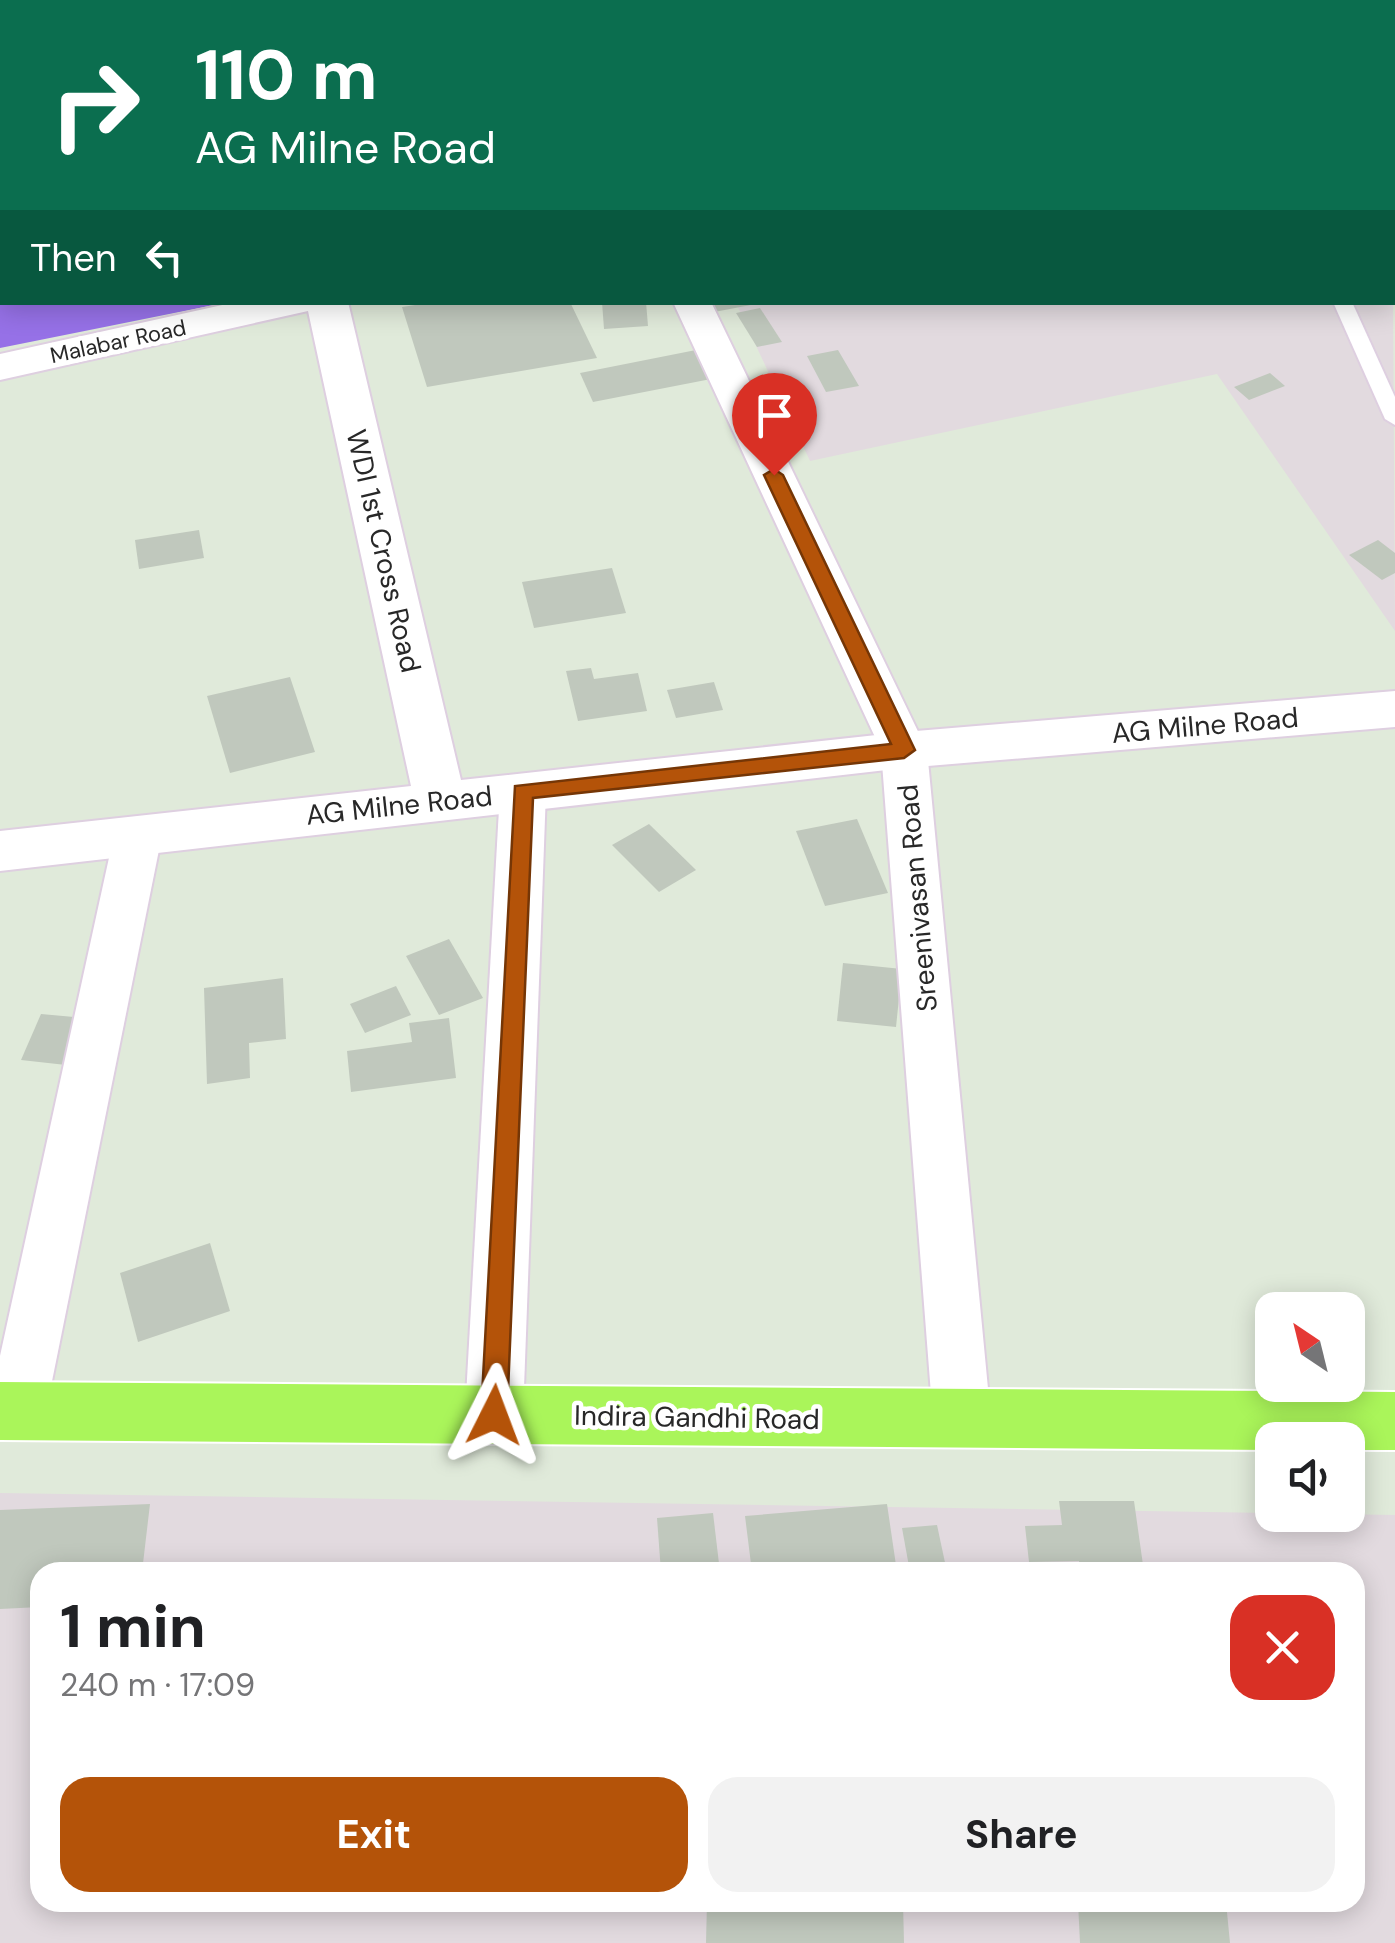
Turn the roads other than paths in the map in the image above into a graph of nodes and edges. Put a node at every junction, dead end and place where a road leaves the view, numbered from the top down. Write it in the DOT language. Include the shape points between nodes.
graph roads {
  1 [pos="281,305"];
  2 [pos="328,305"];
  3 [pos="693,305"];
  4 [pos="1344,305"];
  5 [pos="0,367"];
  6 [pos="1386,376"];
  7 [pos="1395,418"];
  8 [pos="1395,709"];
  9 [pos="904,750"];
  10 [pos="523,792"];
  11 [pos="440,800"];
  12 [pos="138,835"];
  13 [pos="0,851"];
  14 [pos="8,1411"];
  15 [pos="494,1415"];
  16 [pos="962,1420"];
  17 [pos="1395,1421"];
  1 -- 5 [label="street, Malabar Road"];
  2 -- 11 [label="street, WDI 1st Cross Road"];
  3 -- 9 [label="street, Sreenivasan Road"];
  4 -- 6 [label="lane"];
  6 -- 7 [label="lane"];
  8 -- 9 [label="street, AG Milne Road"];
  9 -- 10 [label="street, AG Milne Road"];
  9 -- 16 [label="street, Sreenivasan Road"];
  10 -- 11 [label="street, AG Milne Road"];
  10 -- 15 [label="street"];
  11 -- 12 [label="street, AG Milne Road"];
  12 -- 13 [label="street, AG Milne Road"];
  12 -- 14 [label="street"];
  14 -- 15 [label="highway, Indira Gandhi Road"];
  15 -- 16 [label="highway, Indira Gandhi Road"];
  16 -- 17 [label="highway, Indira Gandhi Road"];
}
